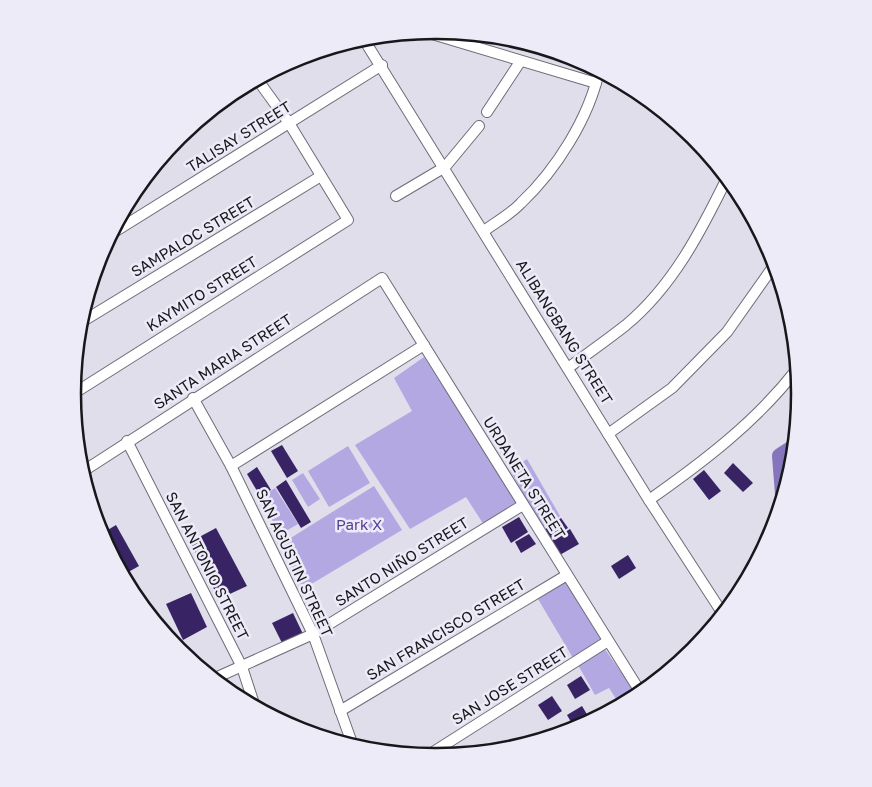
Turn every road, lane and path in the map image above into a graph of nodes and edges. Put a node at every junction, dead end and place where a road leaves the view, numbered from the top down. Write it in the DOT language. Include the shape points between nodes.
graph roads {
  1 [pos="449,40"];
  2 [pos="368,46"];
  3 [pos="520,62"];
  4 [pos="382,65"];
  5 [pos="597,77"];
  6 [pos="596,83"];
  7 [pos="261,85"];
  8 [pos="487,112"];
  9 [pos="289,123"];
  10 [pos="479,126"];
  11 [pos="445,167"];
  12 [pos="321,176"];
  13 [pos="723,186"];
  14 [pos="396,196"];
  15 [pos="124,226"];
  16 [pos="484,231"];
  17 [pos="769,272"];
  18 [pos="382,278"];
  19 [pos="90,316"];
  20 [pos="424,345"];
  21 [pos="568,368"];
  22 [pos="790,376"];
  23 [pos="81,389"];
  24 [pos="193,398"];
  25 [pos="608,434"];
  26 [pos="127,441"];
  27 [pos="231,466"];
  28 [pos="89,467"];
  29 [pos="649,500"];
  30 [pos="523,504"];
  31 [pos="567,575"];
  32 [pos="719,607"];
  33 [pos="313,634"];
  34 [pos="608,641"];
  35 [pos="242,667"];
  36 [pos="221,676"];
  37 [pos="636,686"];
  38 [pos="251,696"];
  39 [pos="340,711"];
  40 [pos="350,737"];
  41 [pos="440,748"];
  1 -- 3 [label="street"];
  2 -- 4 [label="street, ALIBANGBANG STREET"];
  3 -- 6 [label="street"];
  3 -- 8 [label="street"];
  4 -- 9 [label="street, TALISAY STREET"];
  4 -- 11 [label="street, ALIBANGBANG STREET"];
  5 -- 6 [label="street"];
  6 -- 16 [label="street" via="581,123 554,163 521,203"];
  7 -- 9 [label="street"];
  9 -- 12 [label="street"];
  9 -- 15 [label="street, TALISAY STREET"];
  10 -- 11 [label="street"];
  11 -- 14 [label="street"];
  11 -- 16 [label="street, ALIBANGBANG STREET"];
  12 -- 19 [label="street, SAMPALOC STREET"];
  12 -- 23 [label="street, KAYMITO STREET" via="348,220"];
  13 -- 21 [label="street" via="690,250 661,289 627,324"];
  16 -- 21 [label="street, ALIBANGBANG STREET"];
  17 -- 25 [label="street" via="728,332 672,388"];
  18 -- 20 [label="street, URDANETA STREET"];
  18 -- 24 [label="street, SANTA MARIA STREET"];
  20 -- 27 [label="street"];
  20 -- 30 [label="street, URDANETA STREET"];
  21 -- 25 [label="street, ALIBANGBANG STREET"];
  22 -- 29 [label="street" via="746,425 699,465"];
  24 -- 26 [label="street, SANTA MARIA STREET"];
  24 -- 27 [label="street, SAN AGUSTIN STREET"];
  25 -- 29 [label="street, ALIBANGBANG STREET"];
  26 -- 28 [label="street, SANTA MARIA STREET"];
  26 -- 35 [label="street, SAN ANTONIO STREET"];
  27 -- 33 [label="street, SAN AGUSTIN STREET"];
  29 -- 32 [label="street, ALIBANGBANG STREET"];
  30 -- 31 [label="street, URDANETA STREET"];
  30 -- 33 [label="street, SANTO NIÑO STREET"];
  31 -- 34 [label="street, URDANETA STREET"];
  31 -- 39 [label="street, SAN FRANCISCO STREET"];
  33 -- 35 [label="street, SANTO NIÑO STREET"];
  33 -- 39 [label="street, SAN AGUSTIN STREET"];
  34 -- 37 [label="street, URDANETA STREET"];
  34 -- 41 [label="street, SAN JOSE STREET"];
  35 -- 36 [label="street, SANTO NIÑO STREET"];
  35 -- 38 [label="street, SAN ANTONIO STREET"];
  39 -- 40 [label="street, SAN AGUSTIN STREET"];
}
